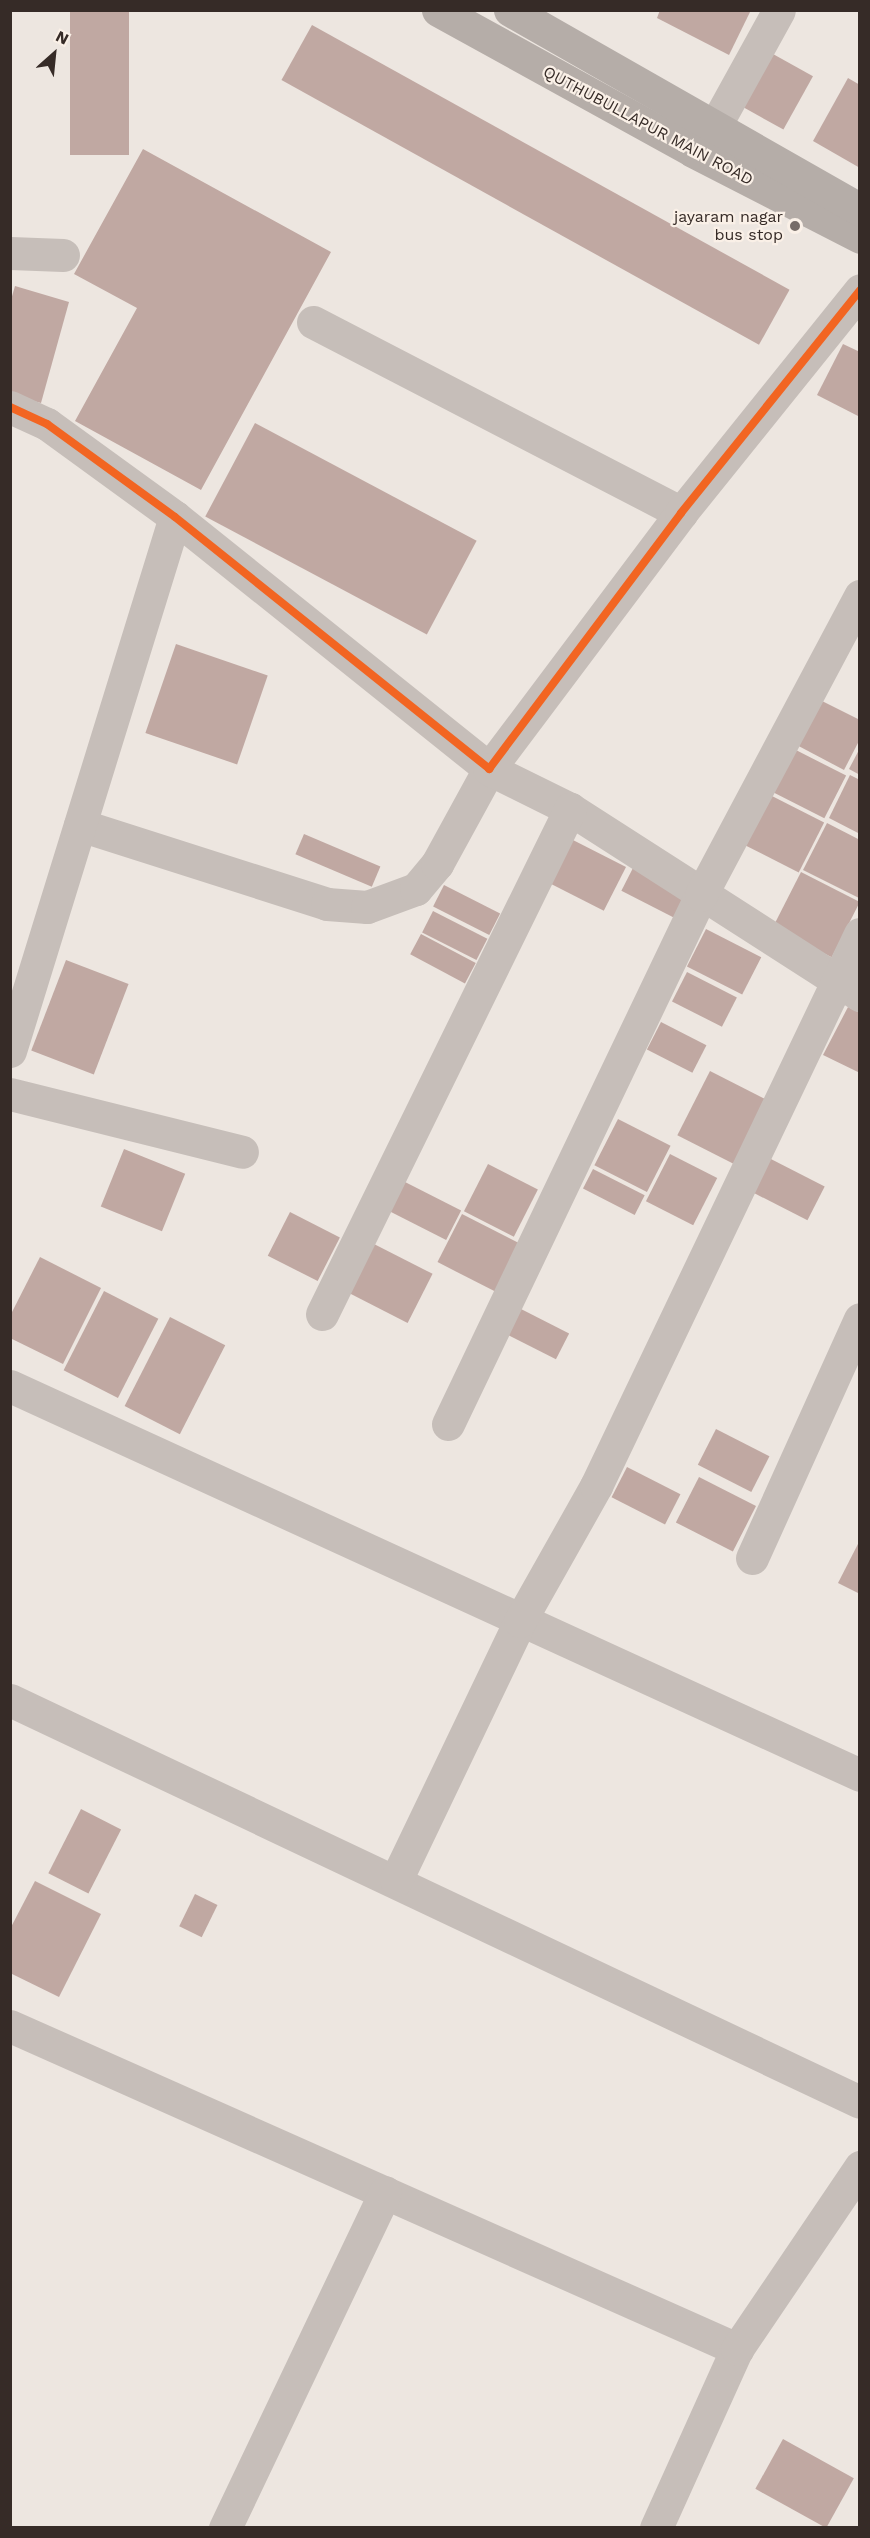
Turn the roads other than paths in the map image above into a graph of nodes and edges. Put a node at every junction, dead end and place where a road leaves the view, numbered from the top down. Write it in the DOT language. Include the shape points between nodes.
graph roads {
  1 [pos="438,10"];
  2 [pos="779,10"];
  3 [pos="523,13"];
  4 [pos="715,126"];
  5 [pos="860,210"];
  6 [pos="860,237"];
  7 [pos="10,254"];
  8 [pos="63,255"];
  9 [pos="860,290"];
  10 [pos="313,322"];
  11 [pos="10,407"];
  12 [pos="681,513"];
  13 [pos="175,517"];
  14 [pos="860,596"];
  15 [pos="489,768"];
  16 [pos="570,809"];
  17 [pos="80,825"];
  18 [pos="701,895"];
  19 [pos="860,934"];
  20 [pos="848,987"];
  21 [pos="10,1051"];
  22 [pos="10,1094"];
  23 [pos="243,1152"];
  24 [pos="322,1314"];
  25 [pos="860,1319"];
  26 [pos="10,1386"];
  27 [pos="448,1424"];
  28 [pos="752,1558"];
  29 [pos="520,1621"];
  30 [pos="10,1700"];
  31 [pos="860,1775"];
  32 [pos="396,1880"];
  33 [pos="10,2026"];
  34 [pos="860,2102"];
  35 [pos="860,2167"];
  36 [pos="385,2192"];
  37 [pos="737,2349"];
  38 [pos="225,2528"];
  39 [pos="656,2528"];
  1 -- 6 [label="main road, QUTHUBULLAPUR MAIN ROAD" via="693,151"];
  2 -- 4 [label="street"];
  3 -- 4 [label="main road, QUTHUBULLAPUR MAIN ROAD"];
  4 -- 5 [label="main road, QUTHUBULLAPUR MAIN ROAD"];
  7 -- 8 [label="street"];
  9 -- 12 [label="street"];
  10 -- 12 [label="street"];
  11 -- 13 [label="street" via="47,424"];
  12 -- 15 [label="street"];
  13 -- 15 [label="street"];
  13 -- 17 [label="street"];
  14 -- 18 [label="street"];
  15 -- 16 [label="street"];
  15 -- 17 [label="street" via="437,864 416,889 367,907 327,904"];
  16 -- 18 [label="street"];
  16 -- 24 [label="street"];
  17 -- 21 [label="street"];
  18 -- 20 [label="street"];
  18 -- 27 [label="street"];
  19 -- 20 [label="street"];
  20 -- 29 [label="street" via="596,1486"];
  22 -- 23 [label="street"];
  25 -- 28 [label="street"];
  26 -- 29 [label="street"];
  29 -- 31 [label="street"];
  29 -- 32 [label="street"];
  30 -- 32 [label="street"];
  32 -- 34 [label="street"];
  33 -- 36 [label="street"];
  35 -- 37 [label="street"];
  36 -- 37 [label="street"];
  36 -- 38 [label="street"];
  37 -- 39 [label="street"];
}
